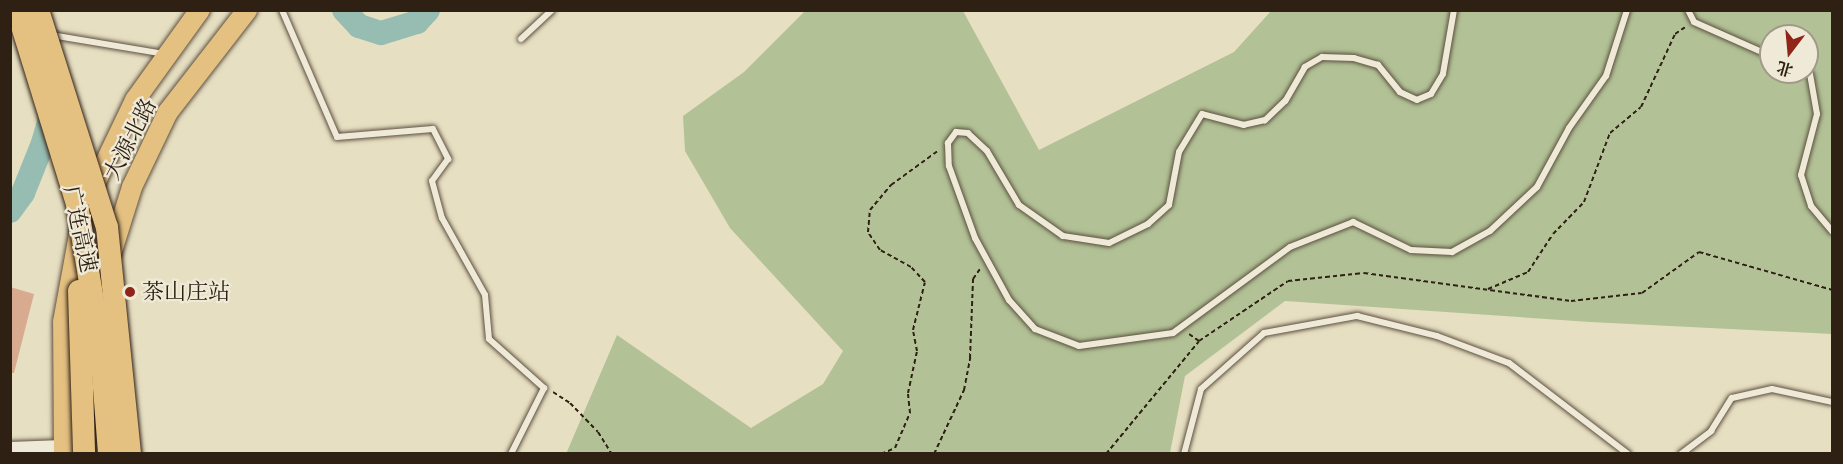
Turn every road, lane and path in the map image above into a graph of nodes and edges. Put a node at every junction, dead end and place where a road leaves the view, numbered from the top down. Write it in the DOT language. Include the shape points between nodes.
graph roads {
  1 [pos="55,10"];
  2 [pos="200,10"];
  3 [pos="247,10"];
  4 [pos="282,10"];
  5 [pos="552,10"];
  6 [pos="1454,10"];
  7 [pos="1627,10"];
  8 [pos="1689,10"];
  9 [pos="10,17"];
  10 [pos="27,17"];
  11 [pos="1694,22"];
  12 [pos="521,39"];
  13 [pos="1759,51"];
  14 [pos="166,54"];
  15 [pos="1812,84"];
  16 [pos="948,143"];
  17 [pos="1833,231"];
  18 [pos="987,259"];
  19 [pos="1833,290"];
  20 [pos="544,388"];
  21 [pos="1833,402"];
  22 [pos="10,448"];
  23 [pos="64,450"];
  24 [pos="84,453"];
  25 [pos="101,453"];
  26 [pos="109,453"];
  27 [pos="130,453"];
  28 [pos="141,453"];
  29 [pos="511,453"];
  30 [pos="612,453"];
  31 [pos="881,453"];
  32 [pos="934,453"];
  33 [pos="1184,453"];
  34 [pos="1628,453"];
  35 [pos="1681,453"];
  1 -- 28 [label="highway, 广连高速" via="112,200 124,278"];
  2 -- 14 [label="main road, 大源北路"];
  3 -- 25 [label="main road, 大源北路" via="168,112 148,149 120,219 99,325"];
  4 -- 20 [label="lane" via="337,137 434,129 448,159 432,181 442,218 485,295 489,339"];
  5 -- 12 [label="lane"];
  6 -- 16 [label="lane" via="1443,74 1431,94 1417,100 1400,92 1378,65 1354,58 1322,57 1305,67 1285,101 1265,120 1244,125 1202,114 1179,152 1169,205 1148,224 1109,243 1063,236 1019,205 987,151 968,133 956,132"];
  7 -- 18 [label="lane" via="1606,76 1569,128 1538,187 1490,231 1452,252 1411,250 1353,222 1290,247 1173,333 1079,346 1035,329 1009,300"];
  8 -- 11 [label="lane"];
  9 -- 10 [label="lane"];
  10 -- 14 [label="lane"];
  10 -- 24 [label="highway, bridge" via="34,72 73,223 84,360"];
  10 -- 26 [label="highway, 广连高速, bridge" via="79,216 101,349"];
  10 -- 27 [label="highway, bridge" via="107,227"];
  11 -- 13 [label="lane"];
  11 -- 19 [label="path" via="1675,33 1641,107 1610,134 1584,202 1554,234 1528,272 1486,290 1571,301 1642,293 1699,252"];
  14 -- 23 [label="main road, 大源北路" via="113,139 76,243 60,358"];
  15 -- 17 [label="lane" via="1817,114 1801,175 1811,206"];
  16 -- 18 [label="lane" via="949,166 975,238"];
  16 -- 31 [label="path" via="891,185 870,210 868,232 880,250 911,267 925,282 913,330 917,351 908,393 910,413 895,448"];
  18 -- 32 [label="path" via="974,279 970,358 964,390"];
  20 -- 29 [label="lane"];
  20 -- 30 [label="path" via="570,403"];
  21 -- 35 [label="lane" via="1772,388 1732,398 1711,431"];
  22 -- 23 [label="street"];
  33 -- 34 [label="lane" via="1201,389 1264,333 1357,316 1437,336 1509,363"];
}
